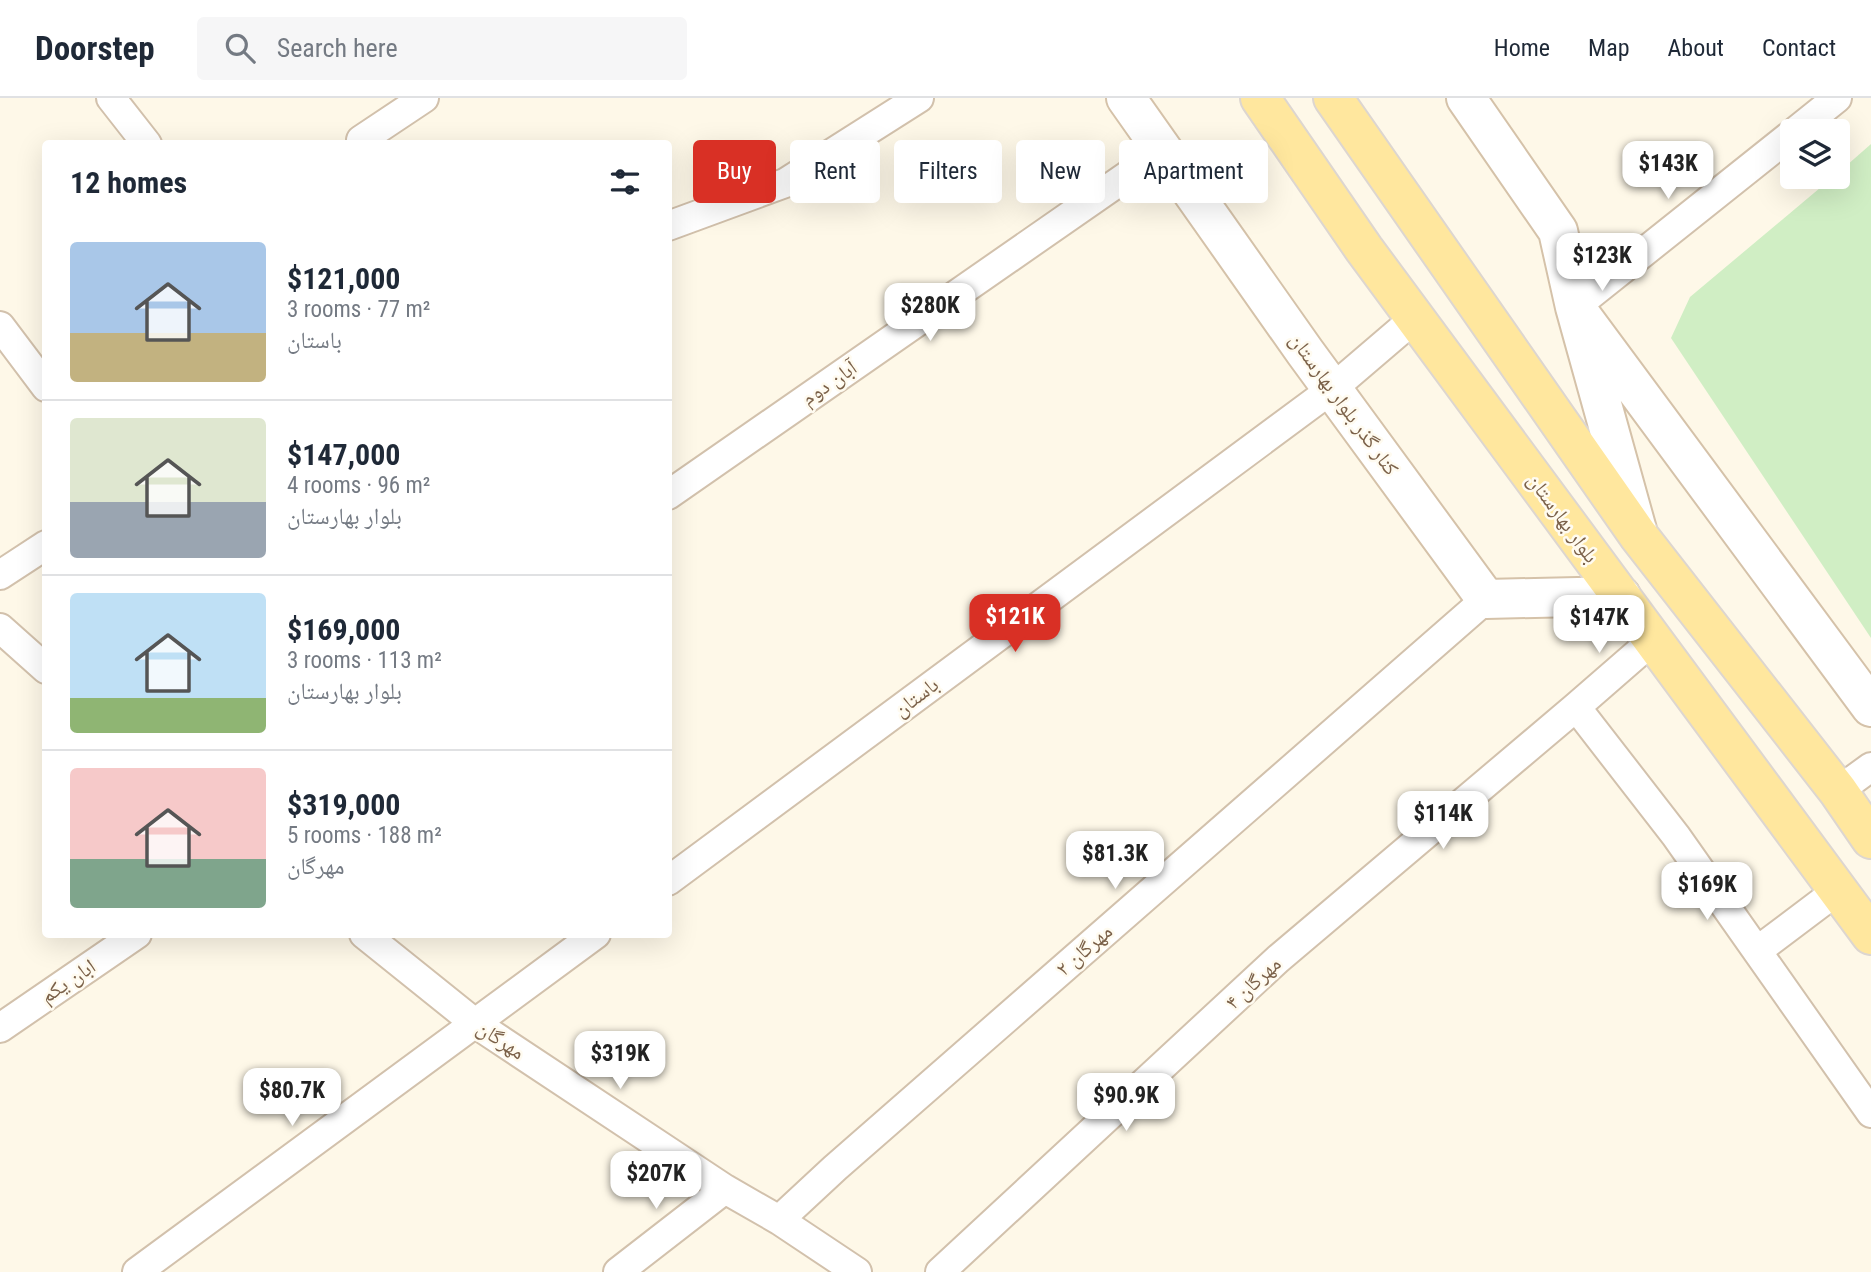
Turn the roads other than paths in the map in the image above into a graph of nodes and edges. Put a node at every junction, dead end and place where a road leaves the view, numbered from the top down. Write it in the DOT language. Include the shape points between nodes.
graph roads {
  1 [pos="111,98"];
  2 [pos="424,98"];
  3 [pos="919,98"];
  4 [pos="1126,98"];
  5 [pos="1260,98"];
  6 [pos="1333,98"];
  7 [pos="1466,98"];
  8 [pos="1837,98"];
  9 [pos="1811,119"];
  10 [pos="144,140"];
  11 [pos="361,140"];
  12 [pos="1155,140"];
  13 [pos="1780,144"];
  14 [pos="1119,182"];
  15 [pos="1200,203"];
  16 [pos="672,225"];
  17 [pos="1575,307"];
  18 [pos="1415,318"];
  19 [pos="0,326"];
  20 [pos="42,382"];
  21 [pos="1332,388"];
  22 [pos="672,492"];
  23 [pos="1638,535"];
  24 [pos="42,548"];
  25 [pos="0,575"];
  26 [pos="1621,596"];
  27 [pos="1486,599"];
  28 [pos="0,628"];
  29 [pos="1653,640"];
  30 [pos="42,665"];
  31 [pos="1576,707"];
  32 [pos="1871,707"];
  33 [pos="1871,767"];
  34 [pos="1838,791"];
  35 [pos="1871,839"];
  36 [pos="672,878"];
  37 [pos="1838,890"];
  38 [pos="1871,935"];
  39 [pos="130,938"];
  40 [pos="369,938"];
  41 [pos="591,938"];
  42 [pos="1757,951"];
  43 [pos="476,1024"];
  44 [pos="0,1028"];
  45 [pos="1871,1113"];
  46 [pos="724,1189"];
  47 [pos="779,1220"];
  48 [pos="137,1272"];
  49 [pos="618,1272"];
  50 [pos="857,1272"];
  51 [pos="940,1272"];
  1 -- 10 [label="street"];
  2 -- 11 [label="street"];
  3 -- 16 [label="street" via="785,183"];
  4 -- 12 [label="main road, کنار گذر بلوار بهارستان"];
  5 -- 18 [label="main road, بلوار بهارستان"];
  6 -- 23 [label="main road"];
  7 -- 17 [label="main road" via="1558,231"];
  8 -- 9 [label="street"];
  13 -- 17 [label="street"];
  14 -- 22 [label="street, آبان دوم"];
  15 -- 21 [label="main road, کنار گذر بلوار بهارستان"];
  17 -- 23 [label="main road"];
  17 -- 32 [label="main road"];
  18 -- 21 [label="street, باستان"];
  18 -- 26 [label="main road, بلوار بهارستان"];
  19 -- 20 [label="street"];
  21 -- 27 [label="main road, کنار گذر بلوار بهارستان"];
  21 -- 36 [label="street, باستان"];
  23 -- 34 [label="main road"];
  24 -- 25 [label="street"];
  26 -- 27 [label="main road"];
  26 -- 29 [label="main road, بلوار بهارستان"];
  27 -- 47 [label="street, مهرگان ۲"];
  28 -- 30 [label="street"];
  29 -- 31 [label="street, مهرگان ۴"];
  29 -- 37 [label="main road, بلوار بهارستان"];
  31 -- 42 [label="street"];
  31 -- 51 [label="street, مهرگان ۴" via="1278,959"];
  33 -- 34 [label="street"];
  34 -- 35 [label="main road"];
  37 -- 38 [label="main road, بلوار بهارستان"];
  37 -- 42 [label="street"];
  39 -- 44 [label="street, ابان یکم"];
  40 -- 43 [label="street, مهرگان"];
  41 -- 43 [label="street"];
  42 -- 45 [label="street"];
  43 -- 46 [label="street, مهرگان"];
  43 -- 48 [label="street"];
  46 -- 47 [label="street, مهرگان"];
  46 -- 49 [label="street"];
  47 -- 50 [label="street, مهرگان"];
}
